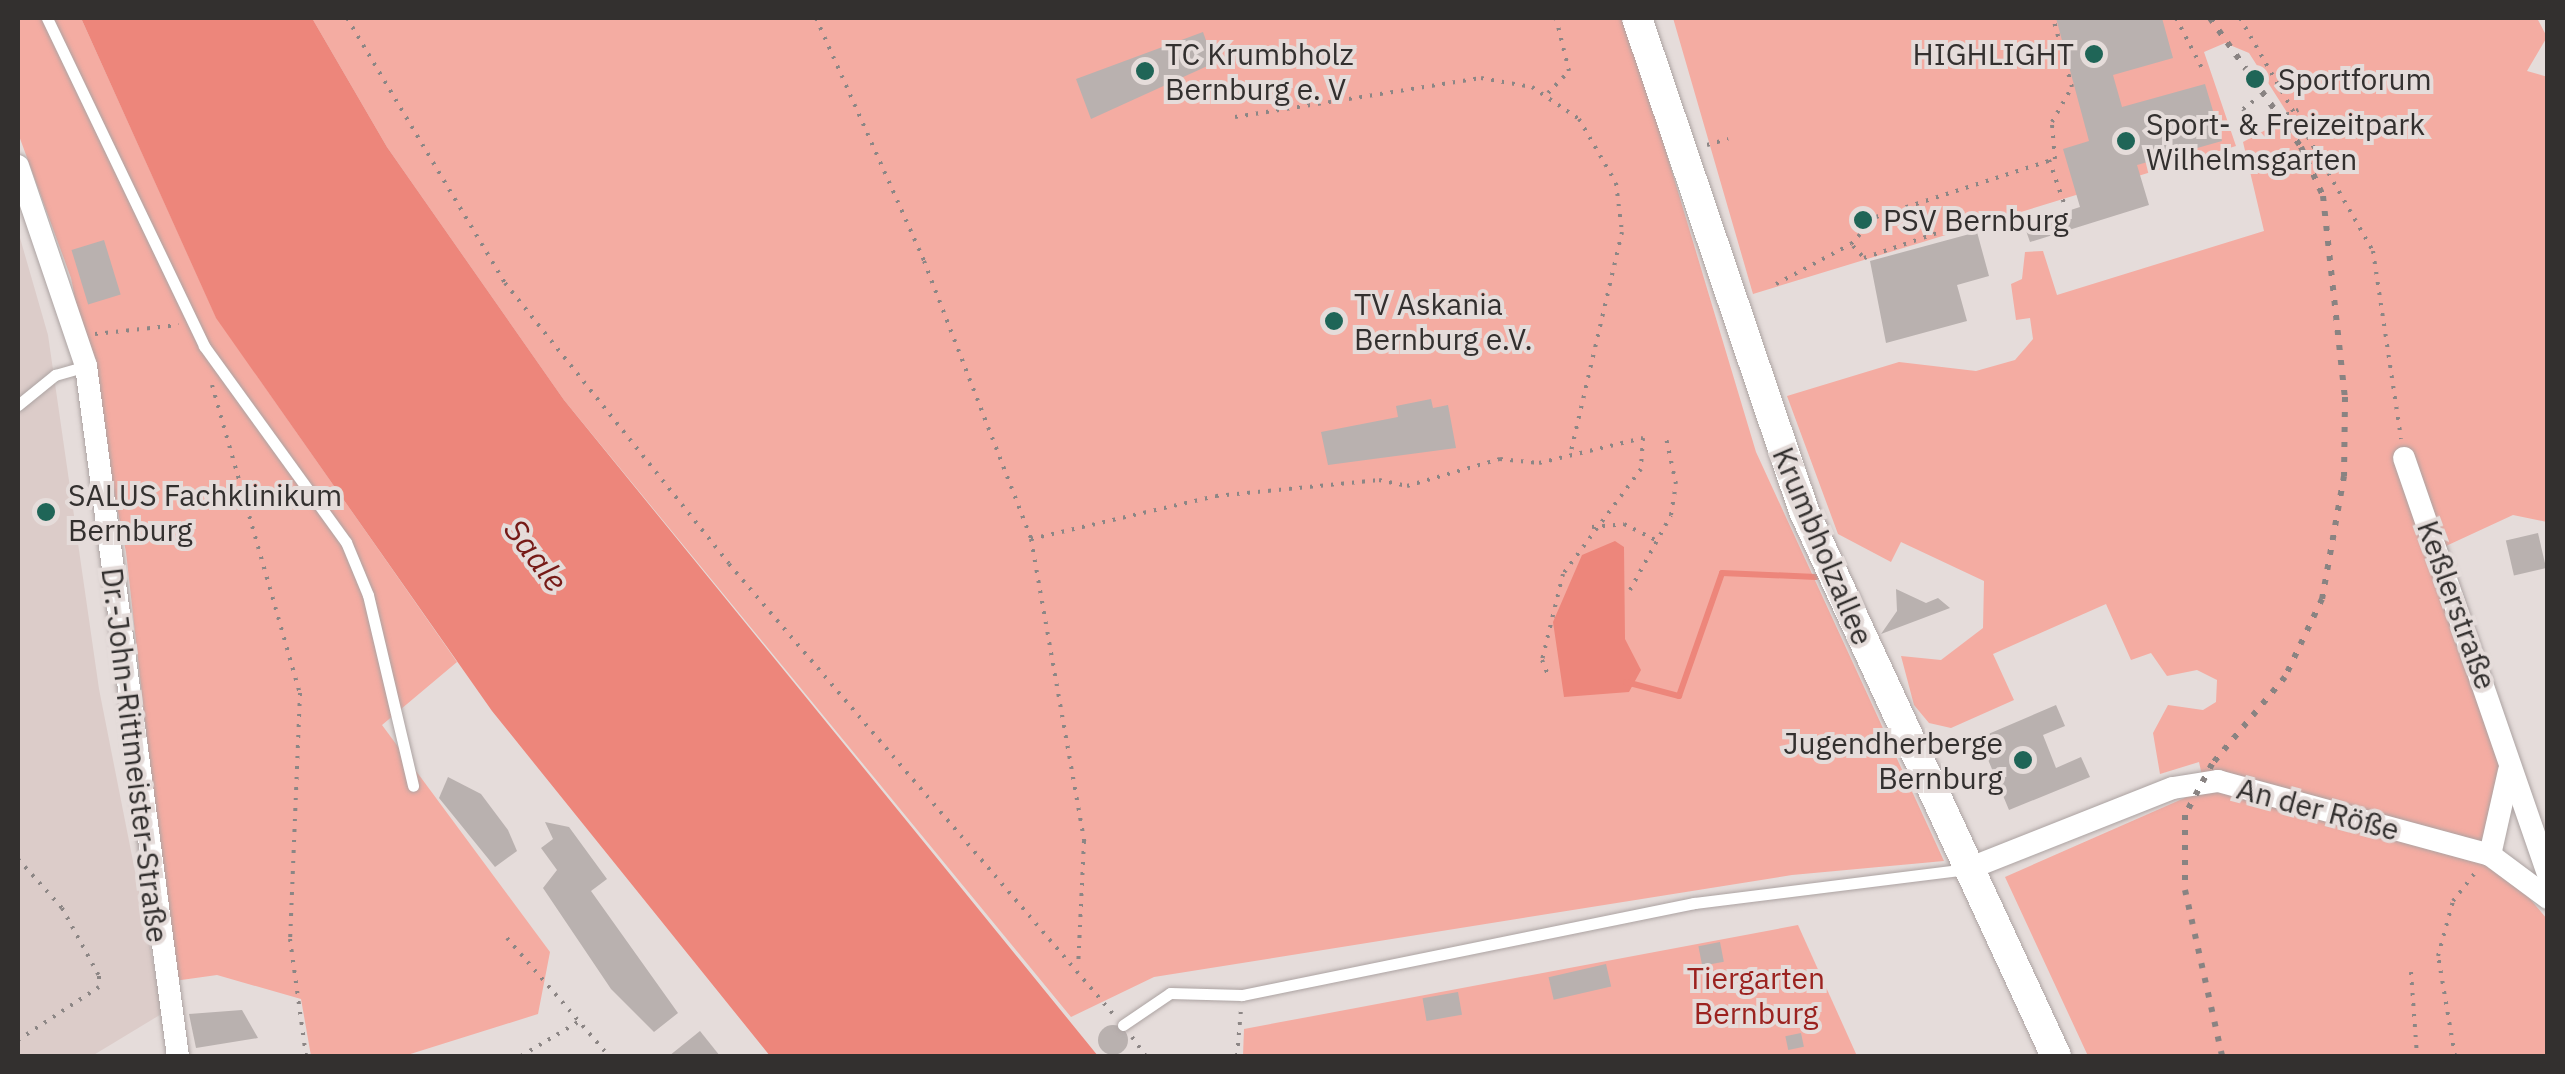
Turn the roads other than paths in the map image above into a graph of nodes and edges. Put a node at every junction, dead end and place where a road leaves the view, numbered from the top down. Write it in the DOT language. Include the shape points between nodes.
graph roads {
  1 [pos="47,18"];
  2 [pos="1637,18"];
  3 [pos="18,166"];
  4 [pos="86,366"];
  5 [pos="18,405"];
  6 [pos="2404,458"];
  7 [pos="2510,752"];
  8 [pos="413,786"];
  9 [pos="2490,855"];
  10 [pos="1968,869"];
  11 [pos="2548,874"];
  12 [pos="2548,898"];
  13 [pos="1124,1025"];
  14 [pos="178,1056"];
  15 [pos="2056,1056"];
  1 -- 8 [label="lane" via="204,346 346,542 368,595"];
  2 -- 10 [label="street, Krumbholzallee" via="1787,467"];
  3 -- 4 [label="street, Dr.-John-Rittmeister-Straße"];
  4 -- 5 [label="lane" via="55,376"];
  4 -- 14 [label="street, Dr.-John-Rittmeister-Straße" via="124,705"];
  6 -- 7 [label="street, Keßlerstraße"];
  7 -- 9 [label="street, Keßlerstraße" via="2508,802"];
  7 -- 11 [label="street, Keßlerstraße"];
  9 -- 10 [label="street, An der Röße" via="2218,781 2173,788"];
  9 -- 12 [label="street, An der Röße"];
  10 -- 13 [label="lane" via="1694,903 1242,995 1170,994"];
  10 -- 15 [label="street, Krumbholzallee"];
}
